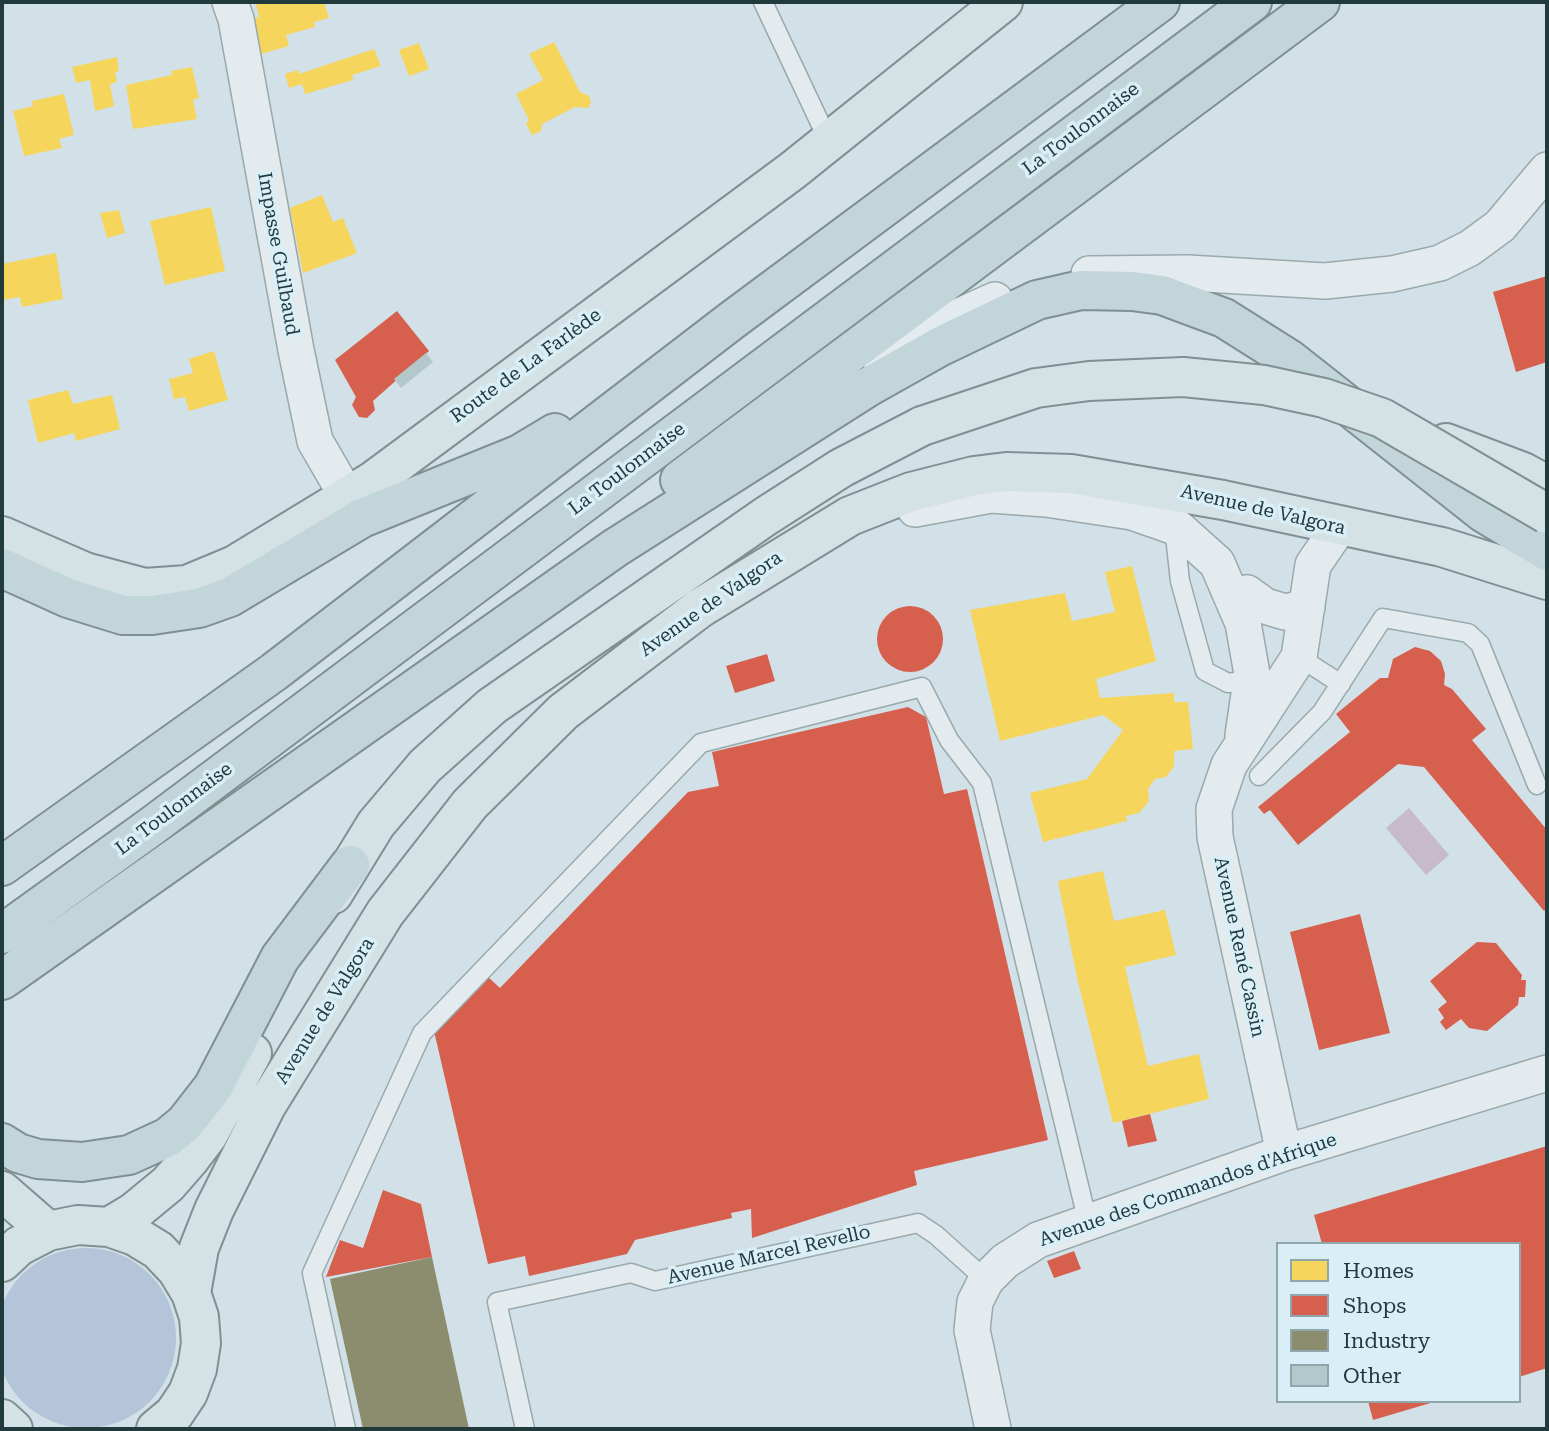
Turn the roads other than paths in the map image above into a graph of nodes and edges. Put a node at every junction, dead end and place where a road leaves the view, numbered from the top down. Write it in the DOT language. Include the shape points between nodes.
graph roads {
  1 [pos="230,2"];
  2 [pos="763,2"];
  3 [pos="1003,2"];
  4 [pos="1160,2"];
  5 [pos="1252,2"];
  6 [pos="1320,2"];
  7 [pos="829,142"];
  8 [pos="1547,170"];
  9 [pos="732,321"];
  10 [pos="1382,418"];
  11 [pos="1535,479"];
  12 [pos="348,498"];
  13 [pos="1547,514"];
  14 [pos="1174,527"];
  15 [pos="1339,527"];
  16 [pos="2,536"];
  17 [pos="797,545"];
  18 [pos="615,548"];
  19 [pos="1547,551"];
  20 [pos="2,568"];
  21 [pos="1547,580"];
  22 [pos="1234,599"];
  23 [pos="1307,607"];
  24 [pos="1278,672"];
  25 [pos="1341,684"];
  26 [pos="1259,776"];
  27 [pos="1537,785"];
  28 [pos="170,860"];
  29 [pos="349,864"];
  30 [pos="2,866"];
  31 [pos="2,934"];
  32 [pos="2,980"];
  33 [pos="1547,1073"];
  34 [pos="2,1143"];
  35 [pos="1284,1153"];
  36 [pos="2,1191"];
  37 [pos="1088,1223"];
  38 [pos="109,1227"];
  39 [pos="48,1231"];
  40 [pos="2,1262"];
  41 [pos="986,1280"];
  42 [pos="191,1293"];
  43 [pos="2,1419"];
  44 [pos="13,1429"];
  45 [pos="156,1429"];
  46 [pos="346,1429"];
  47 [pos="525,1429"];
  48 [pos="993,1429"];
  1 -- 12 [label="street, Impasse Guilbaud" via="315,441"];
  2 -- 7 [label="lane"];
  3 -- 7 [label="main road, Route de La Farlède"];
  4 -- 9 [label="highway"];
  5 -- 31 [label="highway, La Toulonnaise"];
  6 -- 28 [label="highway"];
  7 -- 12 [label="main road, Route de La Farlède"];
  8 -- 18 [label="street" via="1500,226 1471,248 1440,263 1325,282 1101,272 1044,282 992,301 933,328 862,370"];
  9 -- 20 [label="highway" via="520,454 362,518 215,603 168,613 123,615 77,602"];
  9 -- 30 [label="highway" via="274,672"];
  10 -- 11 [label="main road, bridge"];
  10 -- 13 [label="main road, bridge"];
  10 -- 29 [label="main road, bridge" via="1324,398 1264,385 1139,377 1036,388 922,426 841,468 766,516 492,706 425,766"];
  12 -- 16 [label="main road, Route de La Farlède" via="235,565 187,585 145,587 115,582"];
  14 -- 17 [label="street, Avenue René Cassin" via="1090,504 991,495 881,517"];
  14 -- 22 [label="street, Avenue René Cassin" via="1208,551 1224,573"];
  14 -- 24 [label="lane" via="1180,581 1205,671 1228,683"];
  15 -- 17 [label="main road, Avenue de Valgora" via="1140,484 1071,474 1006,472 911,492 850,516"];
  15 -- 21 [label="main road, Avenue de Valgora" via="1442,547"];
  15 -- 23 [label="street, Avenue René Cassin" via="1313,565"];
  17 -- 42 [label="main road, Avenue de Valgora" via="700,608 563,712 470,804 434,847 385,914 228,1175 199,1248"];
  18 -- 19 [label="highway" via="868,387 941,346 1037,300 1081,290 1162,295 1224,318 1289,359 1484,513"];
  18 -- 28 [label="highway"];
  22 -- 23 [label="street" via="1247,593 1277,611"];
  22 -- 24 [label="street, Avenue René Cassin" via="1250,653"];
  23 -- 24 [label="street, Avenue René Cassin"];
  24 -- 25 [label="lane"];
  24 -- 35 [label="street, Avenue René Cassin" via="1220,786 1214,836"];
  25 -- 26 [label="lane" via="1322,712"];
  25 -- 27 [label="lane" via="1383,618 1468,633 1480,643"];
  28 -- 32 [label="highway"];
  29 -- 34 [label="highway" via="280,958 213,1087 168,1137 129,1155 82,1162 38,1159"];
  29 -- 38 [label="main road" via="208,1135 167,1184"];
  33 -- 35 [label="street, Avenue des Commandos d'Afrique"];
  35 -- 37 [label="street, Avenue des Commandos d'Afrique"];
  36 -- 39 [label="main road"];
  37 -- 41 [label="street, Avenue des Commandos d'Afrique" via="1038,1240"];
  37 -- 46 [label="lane" via="982,783 949,740 922,687 701,743 422,1033 312,1273"];
  38 -- 39 [label="main road" via="78,1225"];
  38 -- 42 [label="main road" via="158,1250"];
  39 -- 40 [label="main road" via="19,1246"];
  41 -- 47 [label="lane, Avenue Marcel Revello" via="918,1223 655,1281 631,1273 497,1302"];
  41 -- 48 [label="street, Avenue des Commandos d'Afrique" via="975,1302 972,1330"];
  42 -- 45 [label="main road" via="199,1317 197,1369 174,1414"];
  43 -- 44 [label="main road"];
}
